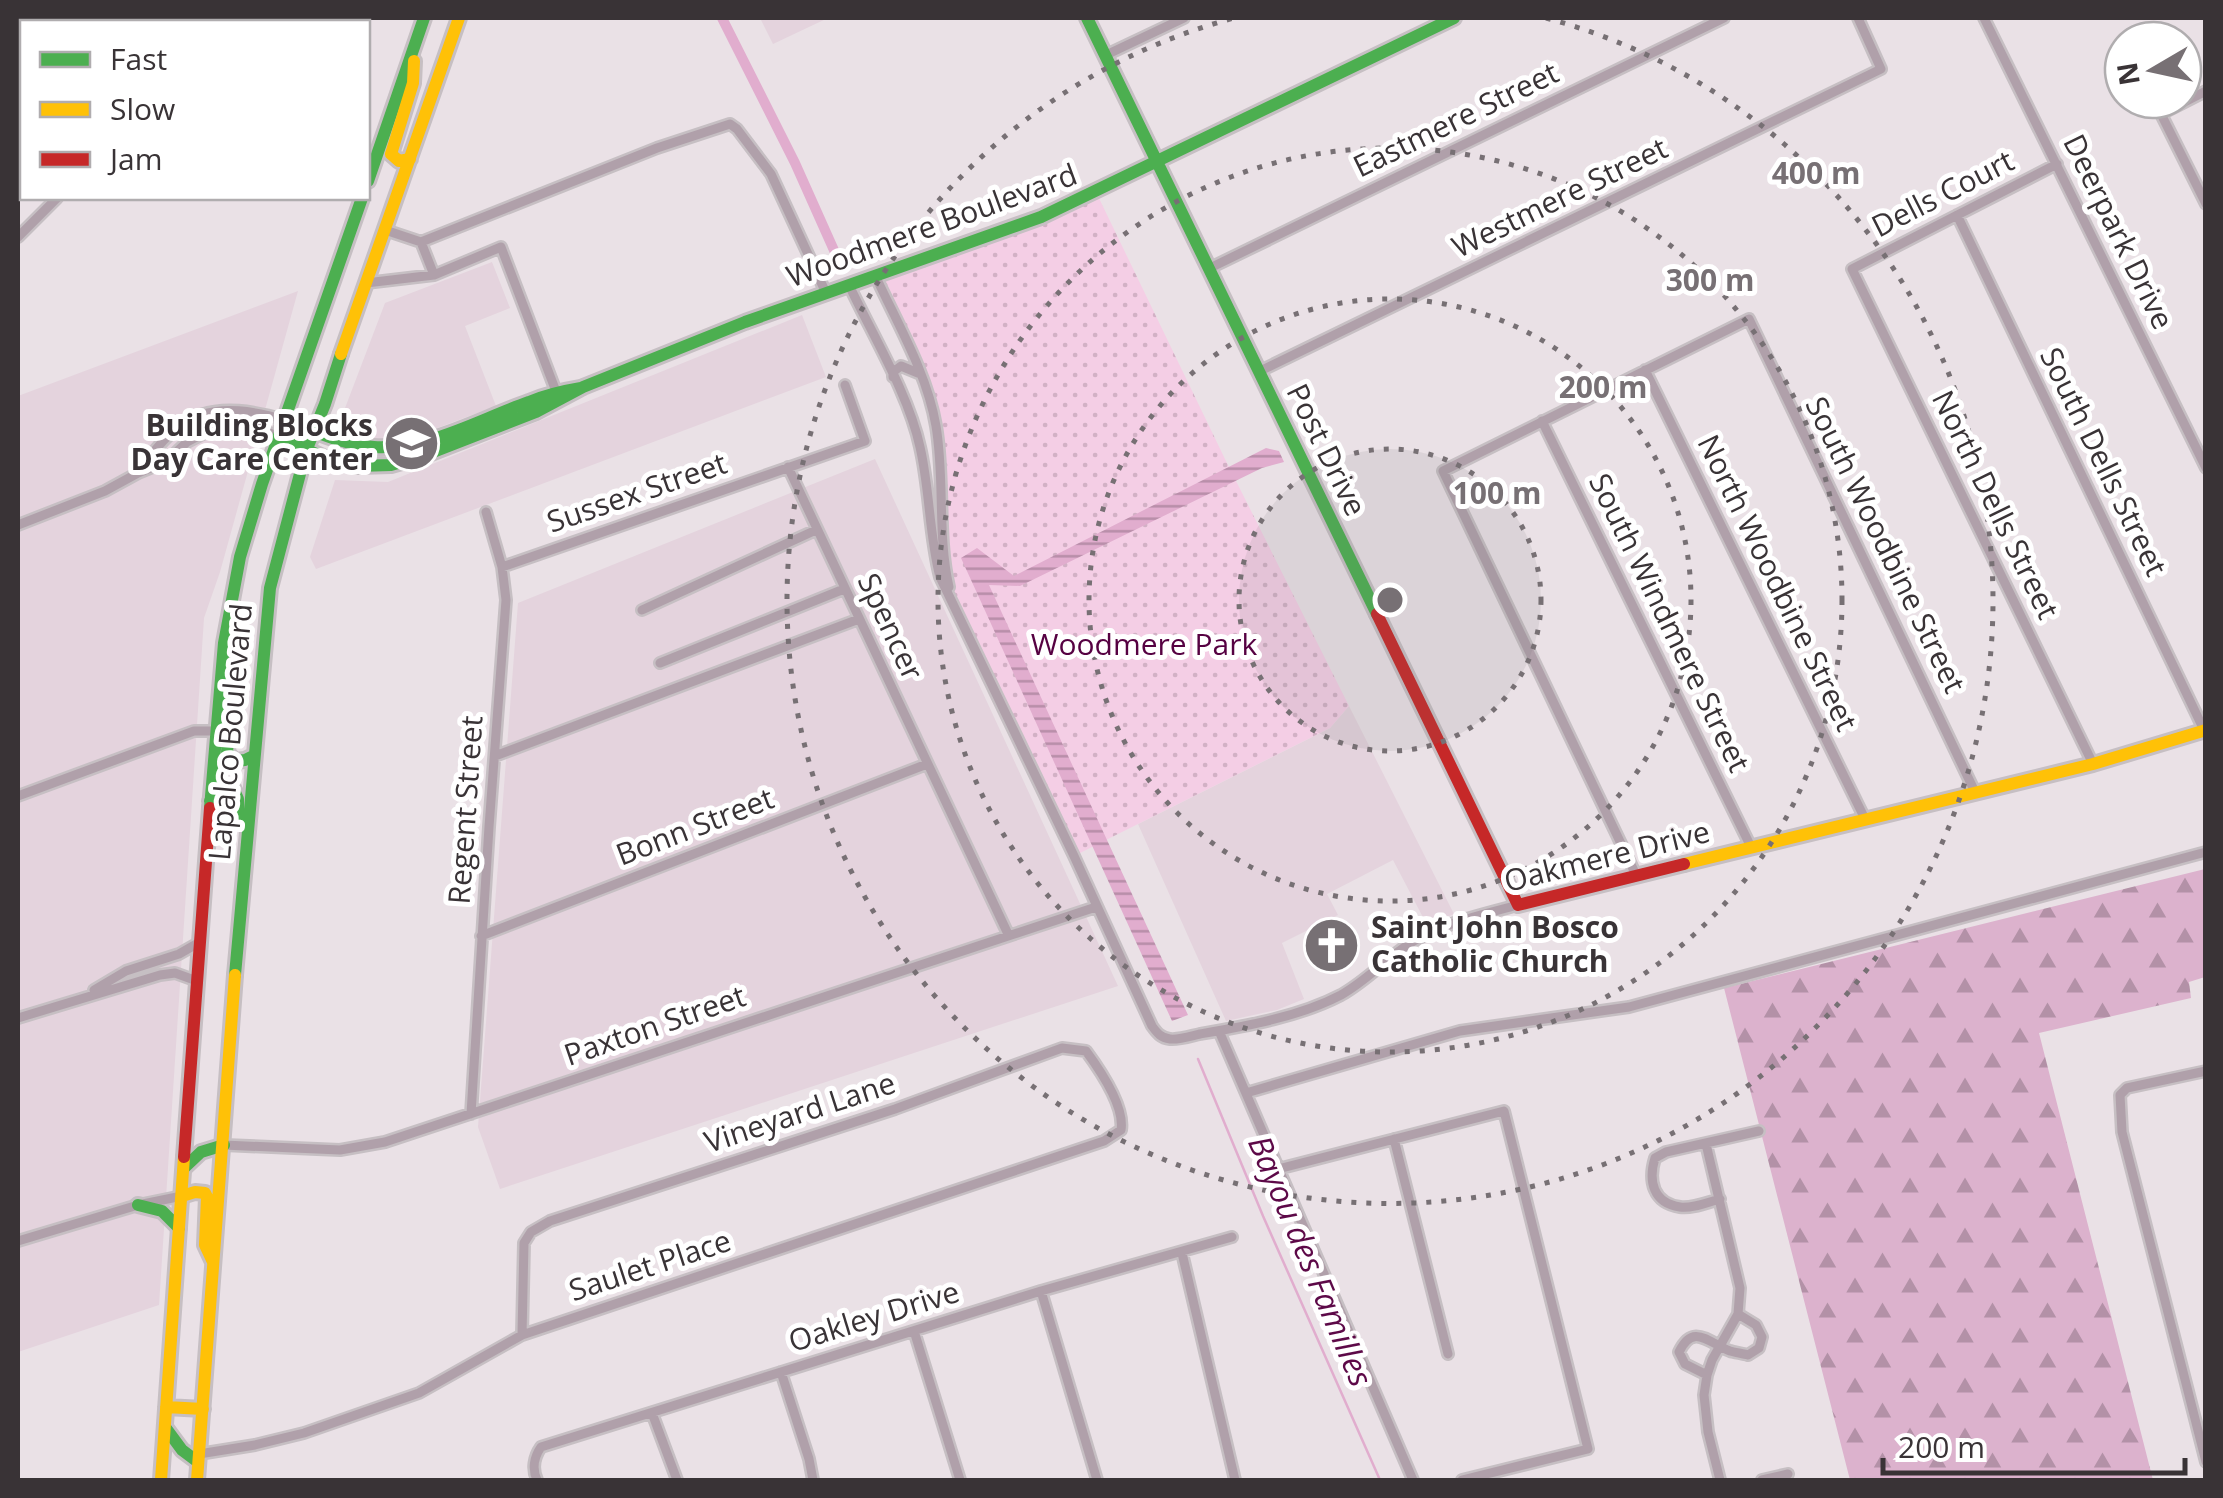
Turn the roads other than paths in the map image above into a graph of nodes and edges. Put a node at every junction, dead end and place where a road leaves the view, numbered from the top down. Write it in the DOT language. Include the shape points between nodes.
graph roads {
  1 [pos="424,18"];
  2 [pos="459,18"];
  3 [pos="1087,18"];
  4 [pos="1184,18"];
  5 [pos="1454,18"];
  6 [pos="1724,18"];
  7 [pos="1858,18"];
  8 [pos="1984,18"];
  9 [pos="414,48"];
  10 [pos="1106,56"];
  11 [pos="2206,92"];
  12 [pos="410,159"];
  13 [pos="1158,162"];
  14 [pos="2056,164"];
  15 [pos="370,175"];
  16 [pos="370,181"];
  17 [pos="55,200"];
  18 [pos="361,200"];
  19 [pos="2206,204"];
  20 [pos="1957,215"];
  21 [pos="385,230"];
  22 [pos="18,237"];
  23 [pos="422,242"];
  24 [pos="1210,268"];
  25 [pos="1852,268"];
  26 [pos="434,275"];
  27 [pos="875,275"];
  28 [pos="366,284"];
  29 [pos="848,284"];
  30 [pos="826,293"];
  31 [pos="354,319"];
  32 [pos="1645,370"];
  33 [pos="1260,371"];
  34 [pos="920,374"];
  35 [pos="893,377"];
  36 [pos="845,385"];
  37 [pos="558,397"];
  38 [pos="284,420"];
  39 [pos="1542,421"];
  40 [pos="314,430"];
  41 [pos="279,437"];
  42 [pos="306,451"];
  43 [pos="788,468"];
  44 [pos="2206,468"];
  45 [pos="138,473"];
  46 [pos="486,512"];
  47 [pos="18,526"];
  48 [pos="816,530"];
  49 [pos="502,567"];
  50 [pos="844,589"];
  51 [pos="952,600"];
  52 [pos="642,610"];
  53 [pos="859,619"];
  54 [pos="222,663"];
  55 [pos="660,663"];
  56 [pos="2205,730"];
  57 [pos="215,731"];
  58 [pos="253,756"];
  59 [pos="495,756"];
  60 [pos="927,764"];
  61 [pos="2093,764"];
  62 [pos="1975,792"];
  63 [pos="18,796"];
  64 [pos="210,801"];
  65 [pos="1865,819"];
  66 [pos="1751,847"];
  67 [pos="2206,852"];
  68 [pos="244,869"];
  69 [pos="1636,875"];
  70 [pos="1518,906"];
  71 [pos="1096,907"];
  72 [pos="1008,934"];
  73 [pos="481,936"];
  74 [pos="200,942"];
  75 [pos="197,981"];
  76 [pos="82,997"];
  77 [pos="18,1018"];
  78 [pos="1219,1031"];
  79 [pos="1086,1052"];
  80 [pos="2206,1070"];
  81 [pos="1246,1093"];
  82 [pos="471,1114"];
  83 [pos="1758,1131"];
  84 [pos="1394,1139"];
  85 [pos="224,1144"];
  86 [pos="1706,1144"];
  87 [pos="184,1168"];
  88 [pos="1278,1168"];
  89 [pos="182,1196"];
  90 [pos="1720,1199"];
  91 [pos="138,1205"];
  92 [pos="179,1228"];
  93 [pos="1232,1237"];
  94 [pos="18,1241"];
  95 [pos="1182,1252"];
  96 [pos="214,1266"];
  97 [pos="1041,1291"];
  98 [pos="1738,1314"];
  99 [pos="914,1330"];
  100 [pos="522,1336"];
  101 [pos="1721,1346"];
  102 [pos="1448,1354"];
  103 [pos="781,1372"];
  104 [pos="1707,1375"];
  105 [pos="166,1407"];
  106 [pos="203,1409"];
  107 [pos="652,1413"];
  108 [pos="165,1427"];
  109 [pos="199,1458"];
  110 [pos="2206,1462"];
  111 [pos="1788,1474"];
  112 [pos="161,1480"];
  113 [pos="197,1480"];
  114 [pos="536,1480"];
  115 [pos="677,1480"];
  116 [pos="812,1480"];
  117 [pos="960,1480"];
  118 [pos="1097,1480"];
  119 [pos="1235,1480"];
  120 [pos="1414,1480"];
  121 [pos="1462,1480"];
  122 [pos="1720,1480"];
  123 [pos="1762,1480"];
  1 -- 9 [label="main road"];
  2 -- 12 [label="main road, Lapalco Boulevard"];
  3 -- 10 [label="main road, Post Drive"];
  4 -- 10 [label="street"];
  5 -- 13 [label="main road, Woodmere Boulevard"];
  6 -- 24 [label="street, Eastmere Street"];
  7 -- 33 [label="street, Westmere Street" via="1882,69"];
  8 -- 14 [label="street, Deerpark Drive"];
  9 -- 12 [label="main road" via="414,83 390,154 401,162"];
  9 -- 15 [label="main road"];
  10 -- 13 [label="main road, Post Drive"];
  11 -- 19 [label="street" via="2160,114"];
  12 -- 21 [label="main road, Lapalco Boulevard"];
  13 -- 24 [label="main road, Post Drive"];
  13 -- 27 [label="main road, Woodmere Boulevard" via="1041,218"];
  14 -- 20 [label="street, Dells Court"];
  14 -- 44 [label="street, Deerpark Drive"];
  16 -- 31 [label="main road" via="384,183 389,199 360,278"];
  17 -- 22 [label="street"];
  18 -- 38 [label="main road, Lapalco Boulevard"];
  20 -- 25 [label="street, Dells Court"];
  20 -- 56 [label="street, South Dells Street"];
  21 -- 23 [label="street"];
  21 -- 28 [label="main road, Lapalco Boulevard"];
  23 -- 26 [label="street"];
  23 -- 30 [label="street" via="730,124 772,174"];
  24 -- 33 [label="main road, Post Drive"];
  25 -- 61 [label="street, North Dells Street"];
  26 -- 28 [label="street"];
  26 -- 37 [label="street" via="500,247"];
  27 -- 29 [label="main road, Woodmere Boulevard"];
  27 -- 34 [label="street, Oakmere Drive"];
  28 -- 31 [label="main road, Lapalco Boulevard"];
  29 -- 30 [label="main road, Woodmere Boulevard"];
  29 -- 35 [label="street, Oakmere Drive"];
  30 -- 37 [label="main road, Woodmere Boulevard"];
  31 -- 40 [label="main road, Lapalco Boulevard"];
  32 -- 39 [label="street"];
  32 -- 62 [label="street, South Woodbine Street" via="1749,319"];
  32 -- 65 [label="street, North Woodbine Street"];
  33 -- 70 [label="main road, Post Drive"];
  34 -- 35 [label="street" via="900,366"];
  34 -- 51 [label="street, Oakmere Drive" via="936,423 940,532"];
  35 -- 51 [label="street, Oakmere Drive" via="917,435 936,564"];
  36 -- 43 [label="street" via="864,441"];
  37 -- 40 [label="main road, Woodmere Boulevard" via="404,446 365,446"];
  37 -- 42 [label="main road, Woodmere Boulevard" via="394,464 358,466"];
  38 -- 40 [label="main road, Woodmere Boulevard"];
  38 -- 41 [label="main road, Lapalco Boulevard"];
  38 -- 45 [label="street" via="233,408 197,416 167,436"];
  39 -- 66 [label="street, South Windmere Street"];
  39 -- 69 [label="street" via="1442,471"];
  40 -- 42 [label="main road, Lapalco Boulevard"];
  41 -- 42 [label="main road, Woodmere Boulevard"];
  41 -- 45 [label="street" via="243,426 214,428 167,462"];
  41 -- 54 [label="main road, Lapalco Boulevard" via="240,558"];
  42 -- 58 [label="main road, Lapalco Boulevard" via="270,588"];
  43 -- 48 [label="street, Spencer"];
  43 -- 49 [label="street, Sussex Street"];
  45 -- 47 [label="street"];
  46 -- 49 [label="street, Regent Street"];
  48 -- 50 [label="street, Spencer"];
  48 -- 52 [label="street"];
  49 -- 59 [label="street, Regent Street" via="506,600"];
  50 -- 53 [label="street, Spencer"];
  50 -- 55 [label="street"];
  51 -- 71 [label="street, Oakmere Drive"];
  53 -- 59 [label="street"];
  53 -- 60 [label="street, Spencer"];
  54 -- 57 [label="main road, Lapalco Boulevard"];
  54 -- 58 [label="main road" via="232,688 227,752 240,762"];
  56 -- 61 [label="main road, Oakmere Drive"];
  57 -- 63 [label="street" via="194,732"];
  57 -- 64 [label="main road, Lapalco Boulevard"];
  58 -- 68 [label="main road, Lapalco Boulevard"];
  59 -- 73 [label="street, Regent Street"];
  60 -- 72 [label="street, Spencer"];
  60 -- 73 [label="street, Bonn Street"];
  61 -- 62 [label="main road, Oakmere Drive"];
  62 -- 65 [label="main road, Oakmere Drive"];
  64 -- 68 [label="main road" via="221,788 237,792"];
  64 -- 74 [label="main road, Lapalco Boulevard"];
  65 -- 66 [label="main road, Oakmere Drive"];
  66 -- 69 [label="main road, Oakmere Drive"];
  67 -- 81 [label="street" via="1628,1007 1460,1032"];
  68 -- 85 [label="main road, Lapalco Boulevard"];
  69 -- 70 [label="main road, Oakmere Drive"];
  70 -- 78 [label="street, Oakmere Drive" via="1425,935 1339,996"];
  71 -- 72 [label="street, Paxton Street"];
  71 -- 78 [label="street, Oakmere Drive" via="1158,1034 1172,1040"];
  72 -- 82 [label="street, Paxton Street"];
  73 -- 82 [label="street, Regent Street"];
  74 -- 75 [label="main road, Lapalco Boulevard"];
  74 -- 76 [label="street" via="126,970"];
  75 -- 76 [label="street" via="175,973"];
  75 -- 87 [label="main road, Lapalco Boulevard"];
  76 -- 77 [label="street"];
  78 -- 81 [label="street"];
  79 -- 100 [label="street, Vineyard Lane" via="1062,1048 550,1221 524,1243"];
  79 -- 100 [label="street, Saulet Place" via="1123,1121 1122,1130 1104,1141"];
  80 -- 110 [label="street" via="2120,1094 2122,1132"];
  81 -- 88 [label="street"];
  82 -- 85 [label="street, Paxton Street" via="340,1150"];
  83 -- 86 [label="street"];
  84 -- 88 [label="street"];
  84 -- 102 [label="street"];
  84 -- 121 [label="street" via="1504,1111 1588,1449"];
  85 -- 87 [label="main road" via="210,1146"];
  85 -- 96 [label="main road, Lapalco Boulevard"];
  86 -- 90 [label="street"];
  86 -- 90 [label="street" via="1655,1158 1651,1180 1662,1200 1680,1207"];
  87 -- 89 [label="main road, Lapalco Boulevard"];
  88 -- 120 [label="street"];
  89 -- 91 [label="street"];
  89 -- 92 [label="main road, Lapalco Boulevard"];
  89 -- 96 [label="main road" via="208,1197 205,1245"];
  90 -- 98 [label="street" via="1738,1273"];
  91 -- 92 [label="main road" via="162,1211"];
  91 -- 94 [label="street"];
  92 -- 105 [label="main road, Lapalco Boulevard"];
  93 -- 95 [label="street, Oakley Drive"];
  95 -- 97 [label="street, Oakley Drive"];
  95 -- 119 [label="street"];
  96 -- 106 [label="main road, Lapalco Boulevard"];
  97 -- 99 [label="street, Oakley Drive"];
  97 -- 118 [label="street"];
  98 -- 101 [label="street"];
  98 -- 101 [label="street" via="1756,1325 1759,1348 1748,1354"];
  99 -- 103 [label="street, Oakley Drive"];
  99 -- 117 [label="street"];
  100 -- 109 [label="street, Saulet Place" via="419,1393 304,1433"];
  101 -- 104 [label="street"];
  101 -- 104 [label="street" via="1694,1336 1678,1352 1685,1364"];
  103 -- 107 [label="street, Oakley Drive"];
  103 -- 116 [label="street"];
  104 -- 122 [label="street" via="1704,1412"];
  105 -- 106 [label="main road"];
  105 -- 108 [label="main road, Lapalco Boulevard"];
  106 -- 109 [label="main road, Lapalco Boulevard"];
  107 -- 114 [label="street, Oakley Drive" via="542,1447 535,1455"];
  107 -- 115 [label="street"];
  108 -- 109 [label="main road" via="182,1450"];
  108 -- 112 [label="main road, Lapalco Boulevard"];
  109 -- 113 [label="main road, Lapalco Boulevard"];
  111 -- 123 [label="street"];
}
